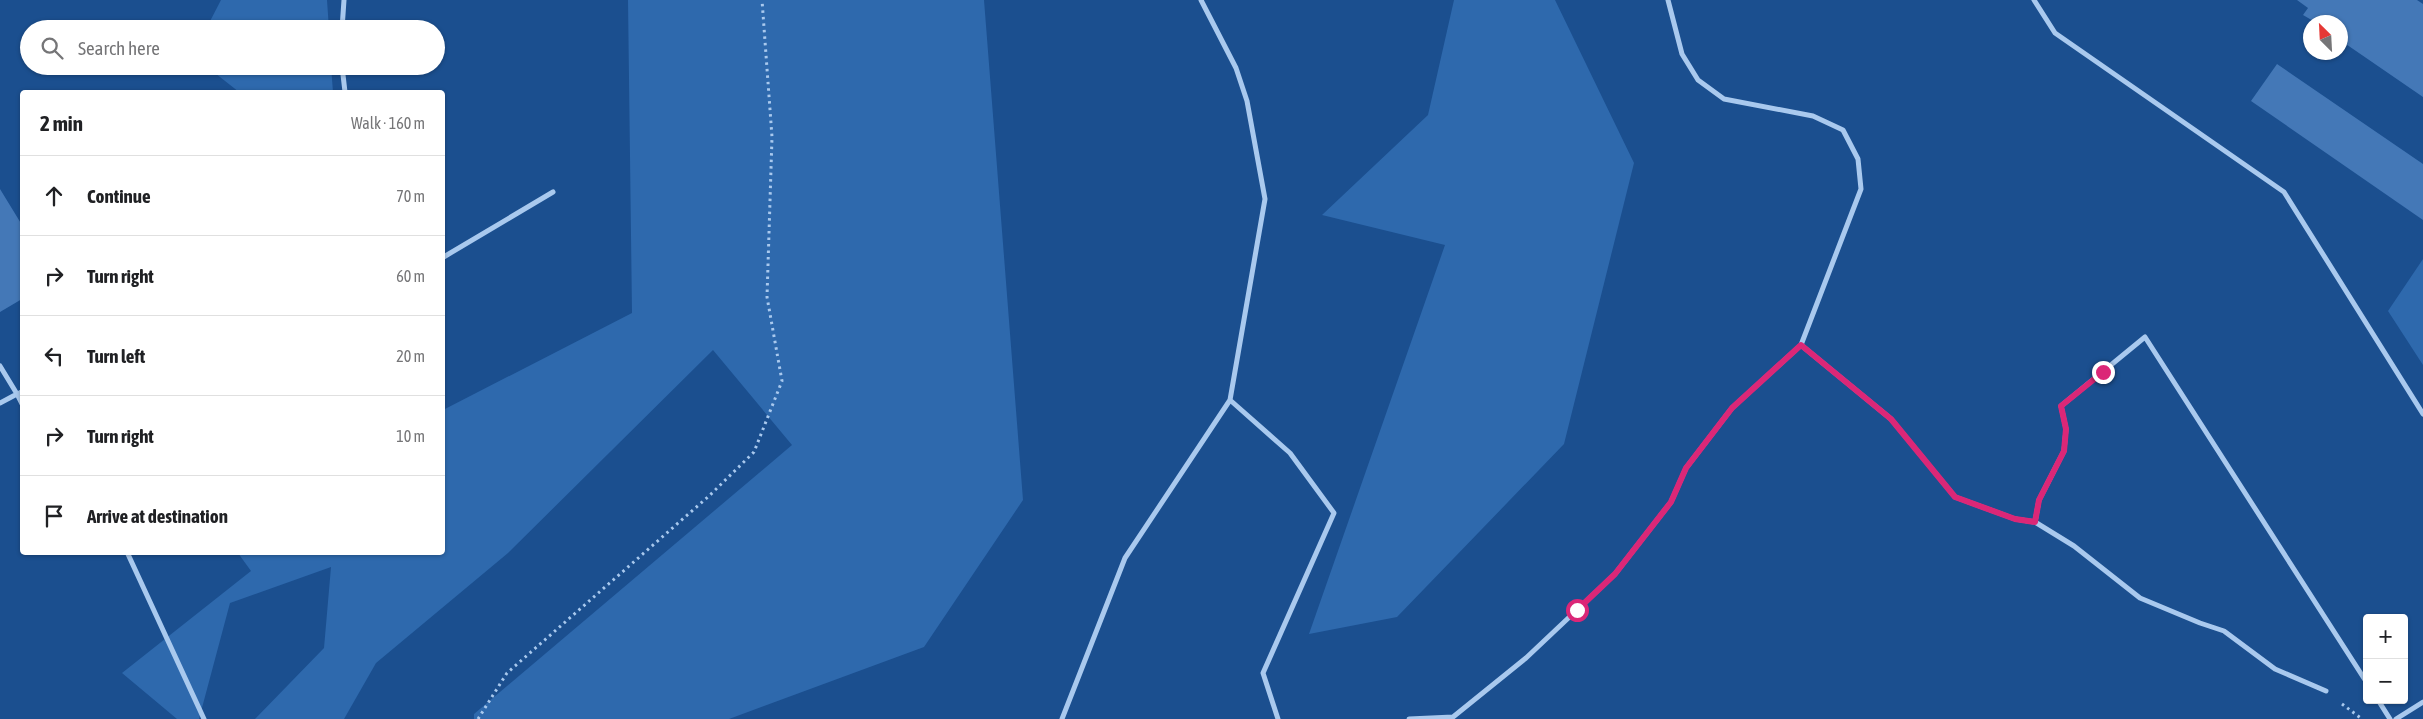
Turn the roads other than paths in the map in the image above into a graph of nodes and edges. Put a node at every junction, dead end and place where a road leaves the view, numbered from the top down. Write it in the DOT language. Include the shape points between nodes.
graph roads {
  1 [pos="344,0"];
  2 [pos="1201,0"];
  3 [pos="1668,0"];
  4 [pos="2034,0"];
  5 [pos="343,20"];
  6 [pos="343,75"];
  7 [pos="345,90"];
  8 [pos="553,192"];
  9 [pos="445,256"];
  10 [pos="1801,345"];
  11 [pos="0,366"];
  12 [pos="20,392"];
  13 [pos="1230,400"];
  14 [pos="0,403"];
  15 [pos="2423,414"];
  16 [pos="2035,522"];
  17 [pos="128,555"];
  18 [pos="2363,677"];
  19 [pos="2326,692"];
  20 [pos="2423,702"];
  21 [pos="2381,704"];
  22 [pos="1454,718"];
  23 [pos="204,719"];
  24 [pos="1062,719"];
  25 [pos="1278,719"];
  26 [pos="1409,719"];
  27 [pos="2390,719"];
  28 [pos="2396,719"];
  1 -- 5 [label="street"];
  2 -- 13 [label="street" via="1236,68 1247,101 1265,199"];
  3 -- 10 [label="street" via="1682,54 1698,80 1724,99 1813,116 1842,130 1858,159 1861,189"];
  4 -- 15 [label="street" via="2055,32 2284,192"];
  6 -- 7 [label="street"];
  8 -- 9 [label="street"];
  10 -- 16 [label="street" via="1891,419 1955,497 2015,519"];
  10 -- 22 [label="street" via="1732,408 1686,468 1671,502 1615,574 1526,658"];
  11 -- 12 [label="street"];
  12 -- 14 [label="street"];
  13 -- 24 [label="street" via="1125,558"];
  13 -- 25 [label="street" via="1290,453 1334,513 1263,674"];
  16 -- 18 [label="street" via="2039,500 2064,451 2066,429 2061,406 2145,337"];
  16 -- 19 [label="street" via="2074,546 2140,598 2224,631 2276,669"];
  17 -- 23 [label="street"];
  20 -- 28 [label="street"];
  21 -- 27 [label="street"];
  22 -- 26 [label="street"];
}
